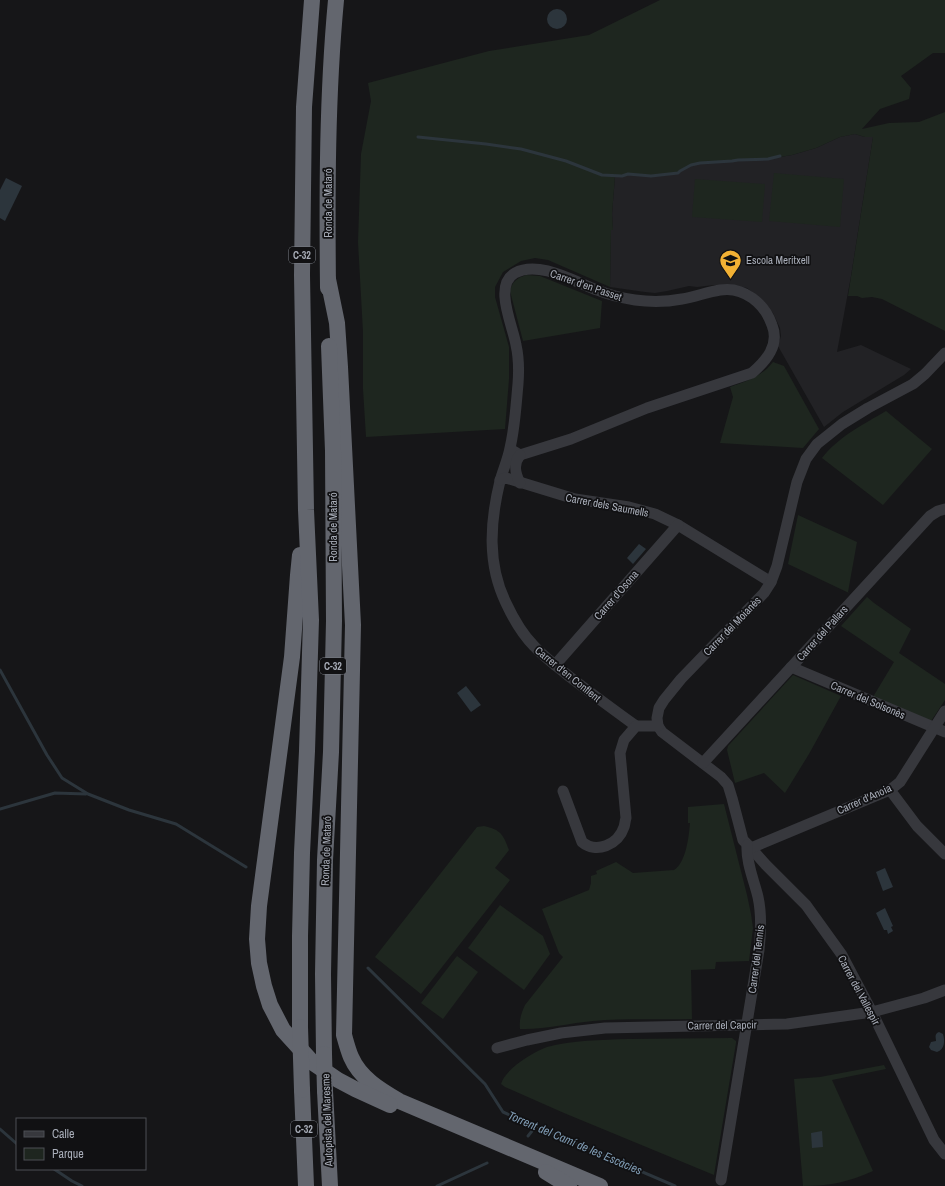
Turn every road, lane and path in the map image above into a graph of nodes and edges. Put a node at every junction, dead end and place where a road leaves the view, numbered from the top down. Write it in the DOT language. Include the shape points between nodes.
graph roads {
  1 [pos="312,0"];
  2 [pos="336,0"];
  3 [pos="328,279"];
  4 [pos="945,353"];
  5 [pos="510,449"];
  6 [pos="520,455"];
  7 [pos="500,480"];
  8 [pos="520,483"];
  9 [pos="945,509"];
  10 [pos="306,510"];
  11 [pos="678,525"];
  12 [pos="771,582"];
  13 [pos="555,665"];
  14 [pos="791,668"];
  15 [pos="945,711"];
  16 [pos="636,726"];
  17 [pos="658,726"];
  18 [pos="934,728"];
  19 [pos="945,732"];
  20 [pos="703,763"];
  21 [pos="890,790"];
  22 [pos="563,791"];
  23 [pos="749,846"];
  24 [pos="945,854"];
  25 [pos="945,990"];
  26 [pos="872,1012"];
  27 [pos="746,1025"];
  28 [pos="497,1048"];
  29 [pos="324,1054"];
  30 [pos="945,1154"];
  31 [pos="721,1180"];
  32 [pos="306,1186"];
  33 [pos="330,1186"];
  34 [pos="568,1186"];
  35 [pos="600,1186"];
  1 -- 10 [label="highway, C-32" via="304,107 302,275"];
  2 -- 3 [label="highway, Ronda de Mataró / C-32" via="329,104"];
  3 -- 29 [label="highway, Ronda de Mataró / C-32" via="334,621 325,860"];
  3 -- 35 [label="highway" via="337,323 353,625 344,1036 351,1057 362,1075 386,1094"];
  4 -- 12 [label="street, Carrer del Moianès" via="913,384 842,424 817,444 806,459 797,482"];
  5 -- 6 [label="street"];
  5 -- 6 [label="street, Carrer d'en Passet" via="516,411 518,362 504,288 512,275 519,271 541,270 614,296 648,302 681,299 721,290 734,291 755,300 770,319 774,330 772,351 752,373"];
  5 -- 7 [label="street, Carrer d'en Conflent"];
  6 -- 8 [label="street" via="515,466"];
  7 -- 8 [label="street, Carrer dels Saumells" via="506,478"];
  7 -- 13 [label="street, Carrer d'en Conflent" via="492,536 498,583 523,633 534,647"];
  8 -- 11 [label="street, Carrer dels Saumells" via="575,499 642,510"];
  9 -- 14 [label="street, Carrer del Pallars" via="930,516"];
  10 -- 32 [label="highway, C-32, bridge" via="311,620 300,936 300,1027"];
  10 -- 34 [label="highway" via="291,665 259,906 259,963 270,1005 283,1030 313,1063 338,1080 369,1096 536,1166"];
  11 -- 12 [label="street, Carrer dels Saumells"];
  11 -- 13 [label="street, Carrer d'Osona"];
  12 -- 17 [label="street, Carrer del Moianès" via="764,593 664,700 659,708"];
  13 -- 16 [label="street, Carrer d'en Conflent"];
  14 -- 18 [label="street, Carrer del Solsonès"];
  14 -- 20 [label="street, Carrer del Pallars"];
  15 -- 18 [label="street, Carrer d'Anoia"];
  16 -- 17 [label="street"];
  16 -- 22 [label="street" via="624,740 620,753 626,818 624,827 615,841 598,848 586,846 582,842"];
  17 -- 20 [label="street, Carrer del Tennis" via="662,732"];
  18 -- 19 [label="street, Carrer del Solsonès"];
  18 -- 21 [label="street, Carrer d'Anoia" via="900,782"];
  20 -- 23 [label="street, Carrer del Tennis" via="722,777 728,785 743,840"];
  21 -- 23 [label="street, Carrer d'Anoia"];
  21 -- 24 [label="street" via="917,826"];
  23 -- 26 [label="street, Carrer del Vallespir" via="806,905 842,956"];
  23 -- 27 [label="street, Carrer del Tennis" via="748,862 758,898 761,927"];
  25 -- 26 [label="street, Carrer del Capcir"];
  26 -- 27 [label="street, Carrer del Capcir" via="787,1024"];
  26 -- 30 [label="street, Carrer del Vallespir" via="934,1140"];
  27 -- 28 [label="street, Carrer del Capcir" via="605,1028 561,1033"];
  27 -- 31 [label="street, Carrer del Tennis"];
  29 -- 33 [label="highway, Autopista del Maresme / C-32, bridge"];
}
